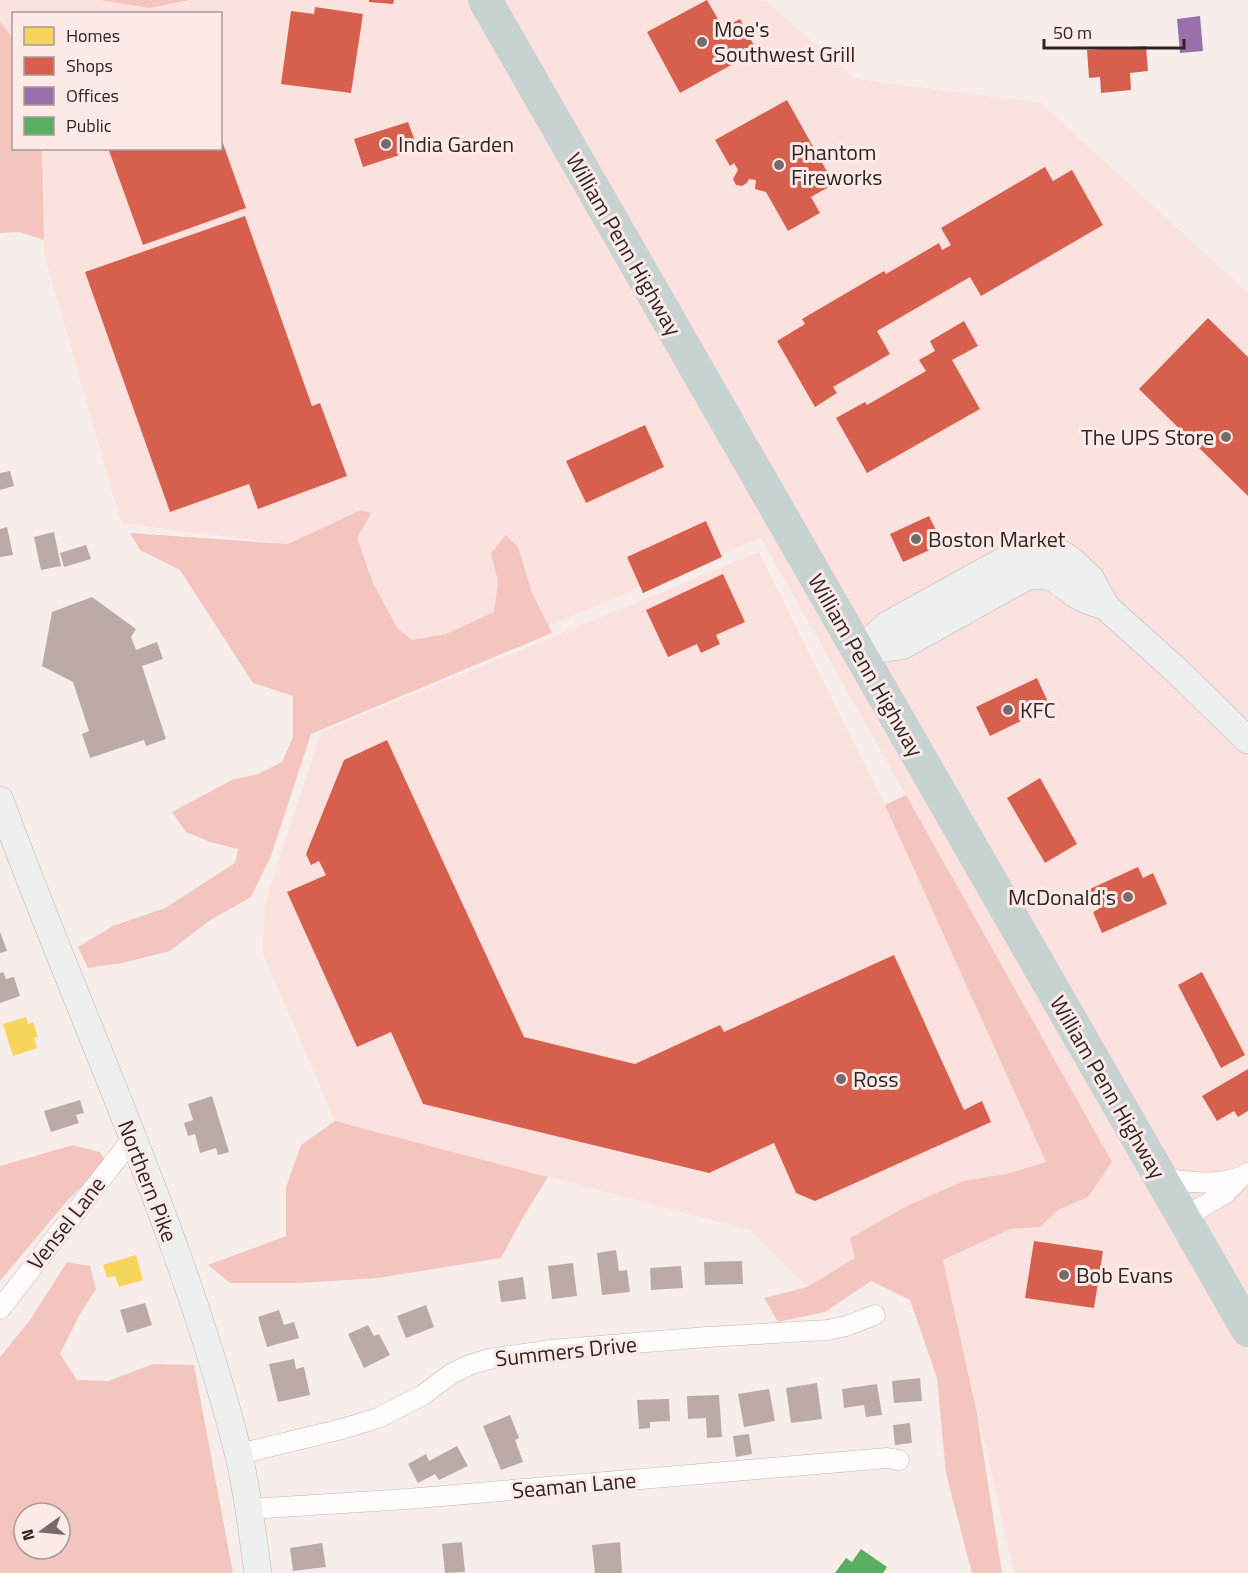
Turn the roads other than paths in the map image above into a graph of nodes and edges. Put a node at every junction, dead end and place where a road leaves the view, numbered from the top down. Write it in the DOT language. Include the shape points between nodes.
graph roads {
  1 [pos="485,0"];
  2 [pos="859,652"];
  3 [pos="1248,740"];
  4 [pos="0,800"];
  5 [pos="133,1138"];
  6 [pos="1244,1175"];
  7 [pos="1161,1178"];
  8 [pos="1184,1218"];
  9 [pos="0,1309"];
  10 [pos="875,1315"];
  11 [pos="1248,1330"];
  12 [pos="238,1454"];
  13 [pos="899,1460"];
  14 [pos="249,1509"];
  15 [pos="258,1573"];
  1 -- 2 [label="highway, William Penn Highway"];
  2 -- 3 [label="street" via="902,646 1024,578 1043,574 1106,607"];
  2 -- 7 [label="highway, William Penn Highway"];
  4 -- 5 [label="street, Northern Pike"];
  5 -- 9 [label="street, Vensel Lane"];
  5 -- 12 [label="street, Northern Pike" via="212,1363"];
  6 -- 7 [label="street" via="1200,1183"];
  6 -- 8 [label="street" via="1226,1193"];
  7 -- 8 [label="highway, William Penn Highway"];
  8 -- 11 [label="highway, William Penn Highway"];
  10 -- 12 [label="street, Summers Drive" via="828,1330 573,1348 489,1359 452,1374 423,1395 378,1418"];
  12 -- 14 [label="street, Northern Pike"];
  13 -- 14 [label="street, Seaman Lane"];
  14 -- 15 [label="street, Northern Pike"];
}
